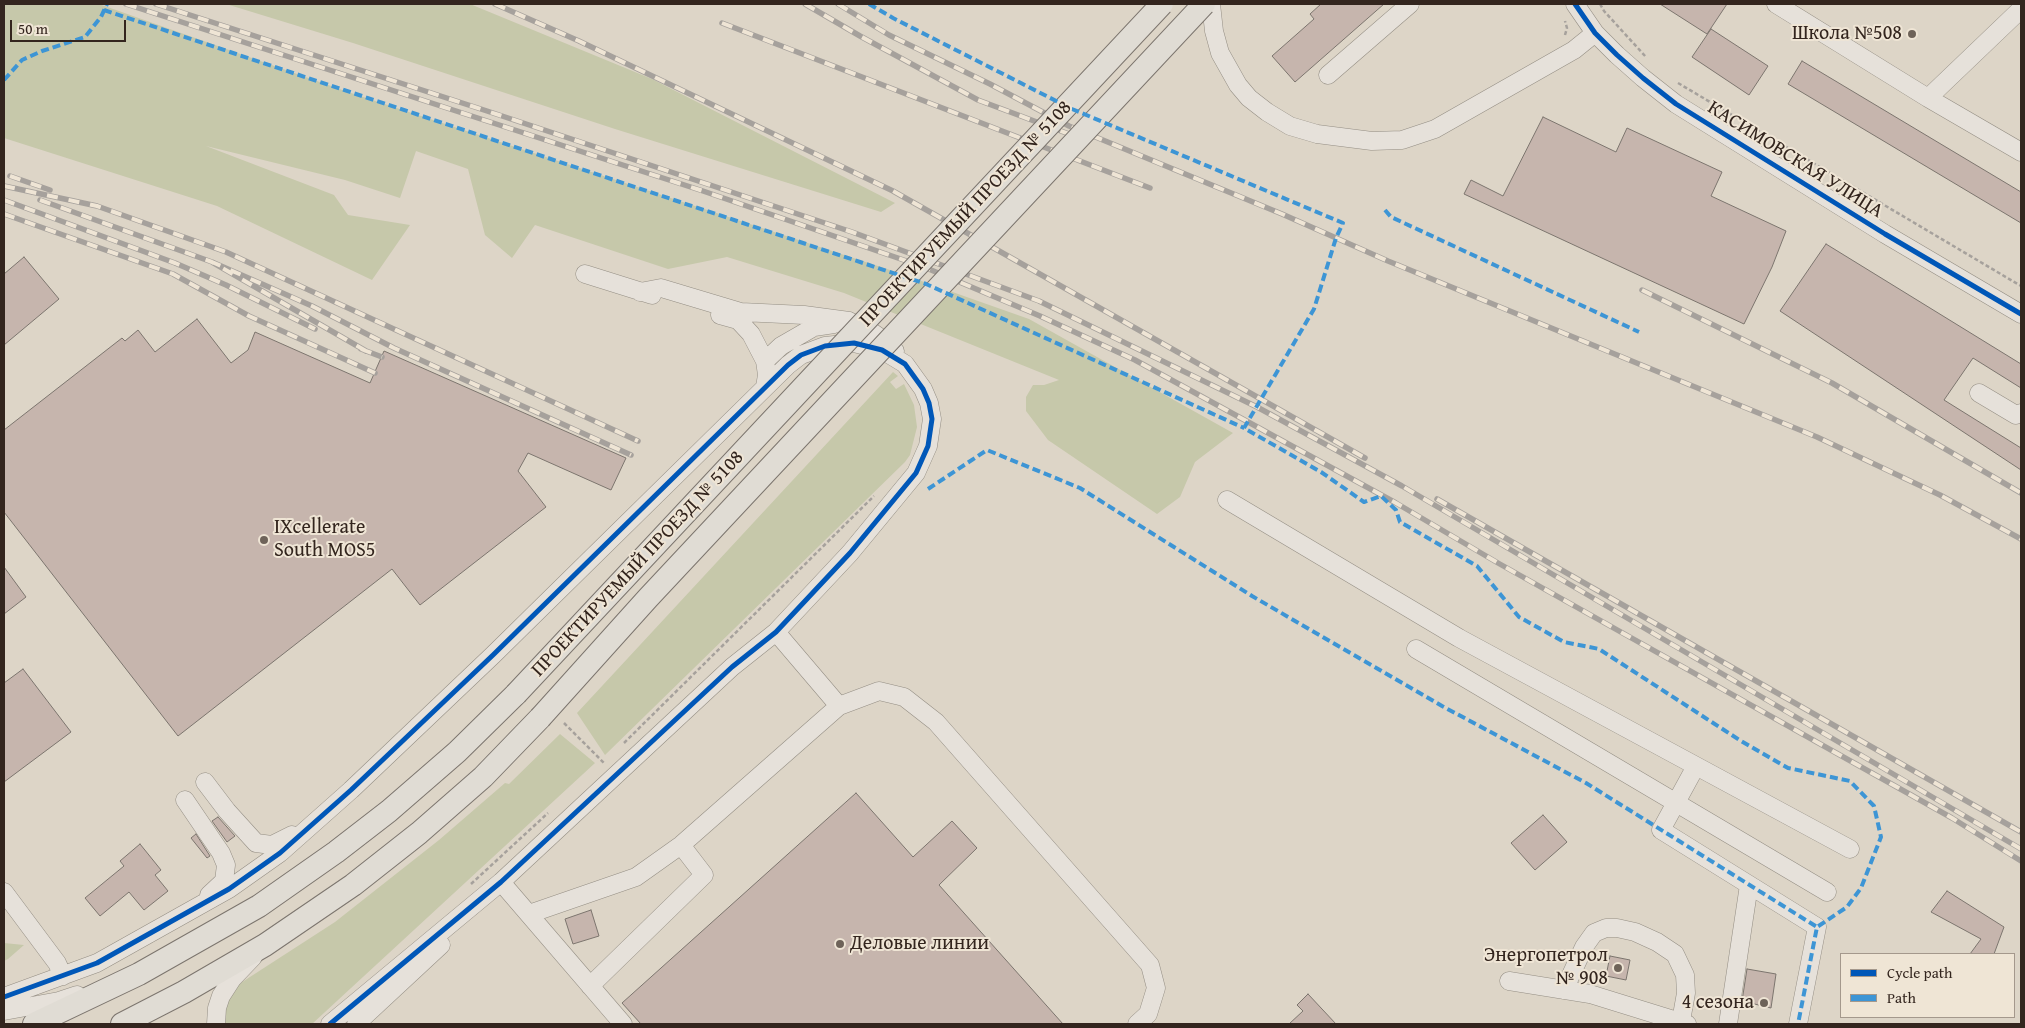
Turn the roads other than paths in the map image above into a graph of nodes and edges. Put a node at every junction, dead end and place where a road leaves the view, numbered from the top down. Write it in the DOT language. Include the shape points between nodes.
graph roads {
  1 [pos="1162,4"];
  2 [pos="1204,4"];
  3 [pos="1210,4"];
  4 [pos="1410,4"];
  5 [pos="1776,4"];
  6 [pos="2021,9"];
  7 [pos="1570,11"];
  8 [pos="1596,33"];
  9 [pos="1328,75"];
  10 [pos="1928,98"];
  11 [pos="2021,152"];
  12 [pos="585,274"];
  13 [pos="640,292"];
  14 [pos="2021,314"];
  15 [pos="849,321"];
  16 [pos="765,361"];
  17 [pos="904,364"];
  18 [pos="765,387"];
  19 [pos="1978,393"];
  20 [pos="2021,413"];
  21 [pos="1227,500"];
  22 [pos="776,632"];
  23 [pos="1416,648"];
  24 [pos="839,706"];
  25 [pos="1696,766"];
  26 [pos="205,782"];
  27 [pos="185,800"];
  28 [pos="1676,802"];
  29 [pos="314,822"];
  30 [pos="681,845"];
  31 [pos="1850,849"];
  32 [pos="501,882"];
  33 [pos="1749,885"];
  34 [pos="4,892"];
  35 [pos="1827,892"];
  36 [pos="194,908"];
  37 [pos="530,914"];
  38 [pos="265,945"];
  39 [pos="140,974"];
  40 [pos="63,976"];
  41 [pos="1510,981"];
  42 [pos="590,986"];
  43 [pos="1564,990"];
  44 [pos="4,997"];
  45 [pos="4,1011"];
  46 [pos="1684,1023"];
  47 [pos="34,1024"];
  48 [pos="122,1024"];
  49 [pos="216,1024"];
  50 [pos="330,1024"];
  51 [pos="356,1024"];
  52 [pos="623,1024"];
  53 [pos="1137,1024"];
  54 [pos="1728,1024"];
  55 [pos="1798,1024"];
  1 -- 39 [label="main road, ПРОЕКТИРУЕМЫЙ ПРОЕЗД № 5108, bridge" via="516,694 457,752 389,811 260,906"];
  2 -- 38 [label="main road, ПРОЕКТИРУЕМЫЙ ПРОЕЗД № 5108, bridge" via="483,777 353,886"];
  3 -- 8 [label="street" via="1220,53 1249,98 1290,126 1317,134 1372,141 1402,140 1435,129 1574,50"];
  4 -- 9 [label="street"];
  5 -- 10 [label="street"];
  6 -- 10 [label="street"];
  7 -- 8 [label="street, КАСИМОВСКАЯ УЛИЦА"];
  8 -- 14 [label="street, КАСИМОВСКАЯ УЛИЦА" via="1676,104"];
  10 -- 11 [label="street"];
  12 -- 13 [label="street"];
  13 -- 15 [label="street" via="661,288 741,312"];
  13 -- 16 [label="street" via="738,320 751,334"];
  15 -- 16 [label="street" via="814,328 781,346"];
  15 -- 17 [label="street" via="882,339"];
  16 -- 18 [label="street"];
  17 -- 18 [label="street" via="868,345 839,343 801,356"];
  17 -- 22 [label="street" via="923,389 932,419 923,460 916,473 850,553"];
  18 -- 29 [label="street" via="493,655"];
  19 -- 20 [label="street" via="2016,415"];
  21 -- 25 [label="street" via="1459,638"];
  22 -- 24 [label="street"];
  22 -- 32 [label="street" via="732,666"];
  23 -- 28 [label="street"];
  24 -- 30 [label="street"];
  24 -- 53 [label="street" via="879,691 904,697 936,722 1150,965 1156,988 1148,1014"];
  25 -- 28 [label="street"];
  25 -- 31 [label="street"];
  26 -- 29 [label="street" via="250,838 262,845 272,845"];
  27 -- 36 [label="street" via="226,865 224,881"];
  28 -- 33 [label="street" via="1661,830"];
  28 -- 35 [label="street"];
  29 -- 36 [label="street" via="248,878"];
  30 -- 37 [label="street" via="636,878"];
  30 -- 42 [label="street" via="704,875"];
  32 -- 37 [label="street"];
  32 -- 50 [label="street"];
  32 -- 51 [label="street" via="424,962"];
  33 -- 54 [label="street"];
  33 -- 55 [label="street" via="1817,927"];
  34 -- 40 [label="street" via="57,963"];
  36 -- 40 [label="street" via="97,962"];
  37 -- 42 [label="street"];
  38 -- 48 [label="main road, ПРОЕКТИРУЕМЫЙ ПРОЕЗД № 5108"];
  38 -- 49 [label="street" via="232,979 221,996"];
  39 -- 45 [label="street" via="58,1001"];
  39 -- 47 [label="main road, ПРОЕКТИРУЕМЫЙ ПРОЕЗД № 5108"];
  40 -- 44 [label="street"];
  41 -- 43 [label="street"];
  42 -- 52 [label="street"];
  43 -- 46 [label="street" via="1590,994"];
  43 -- 46 [label="street" via="1594,933 1606,928 1635,932 1675,954 1685,975"];
}
